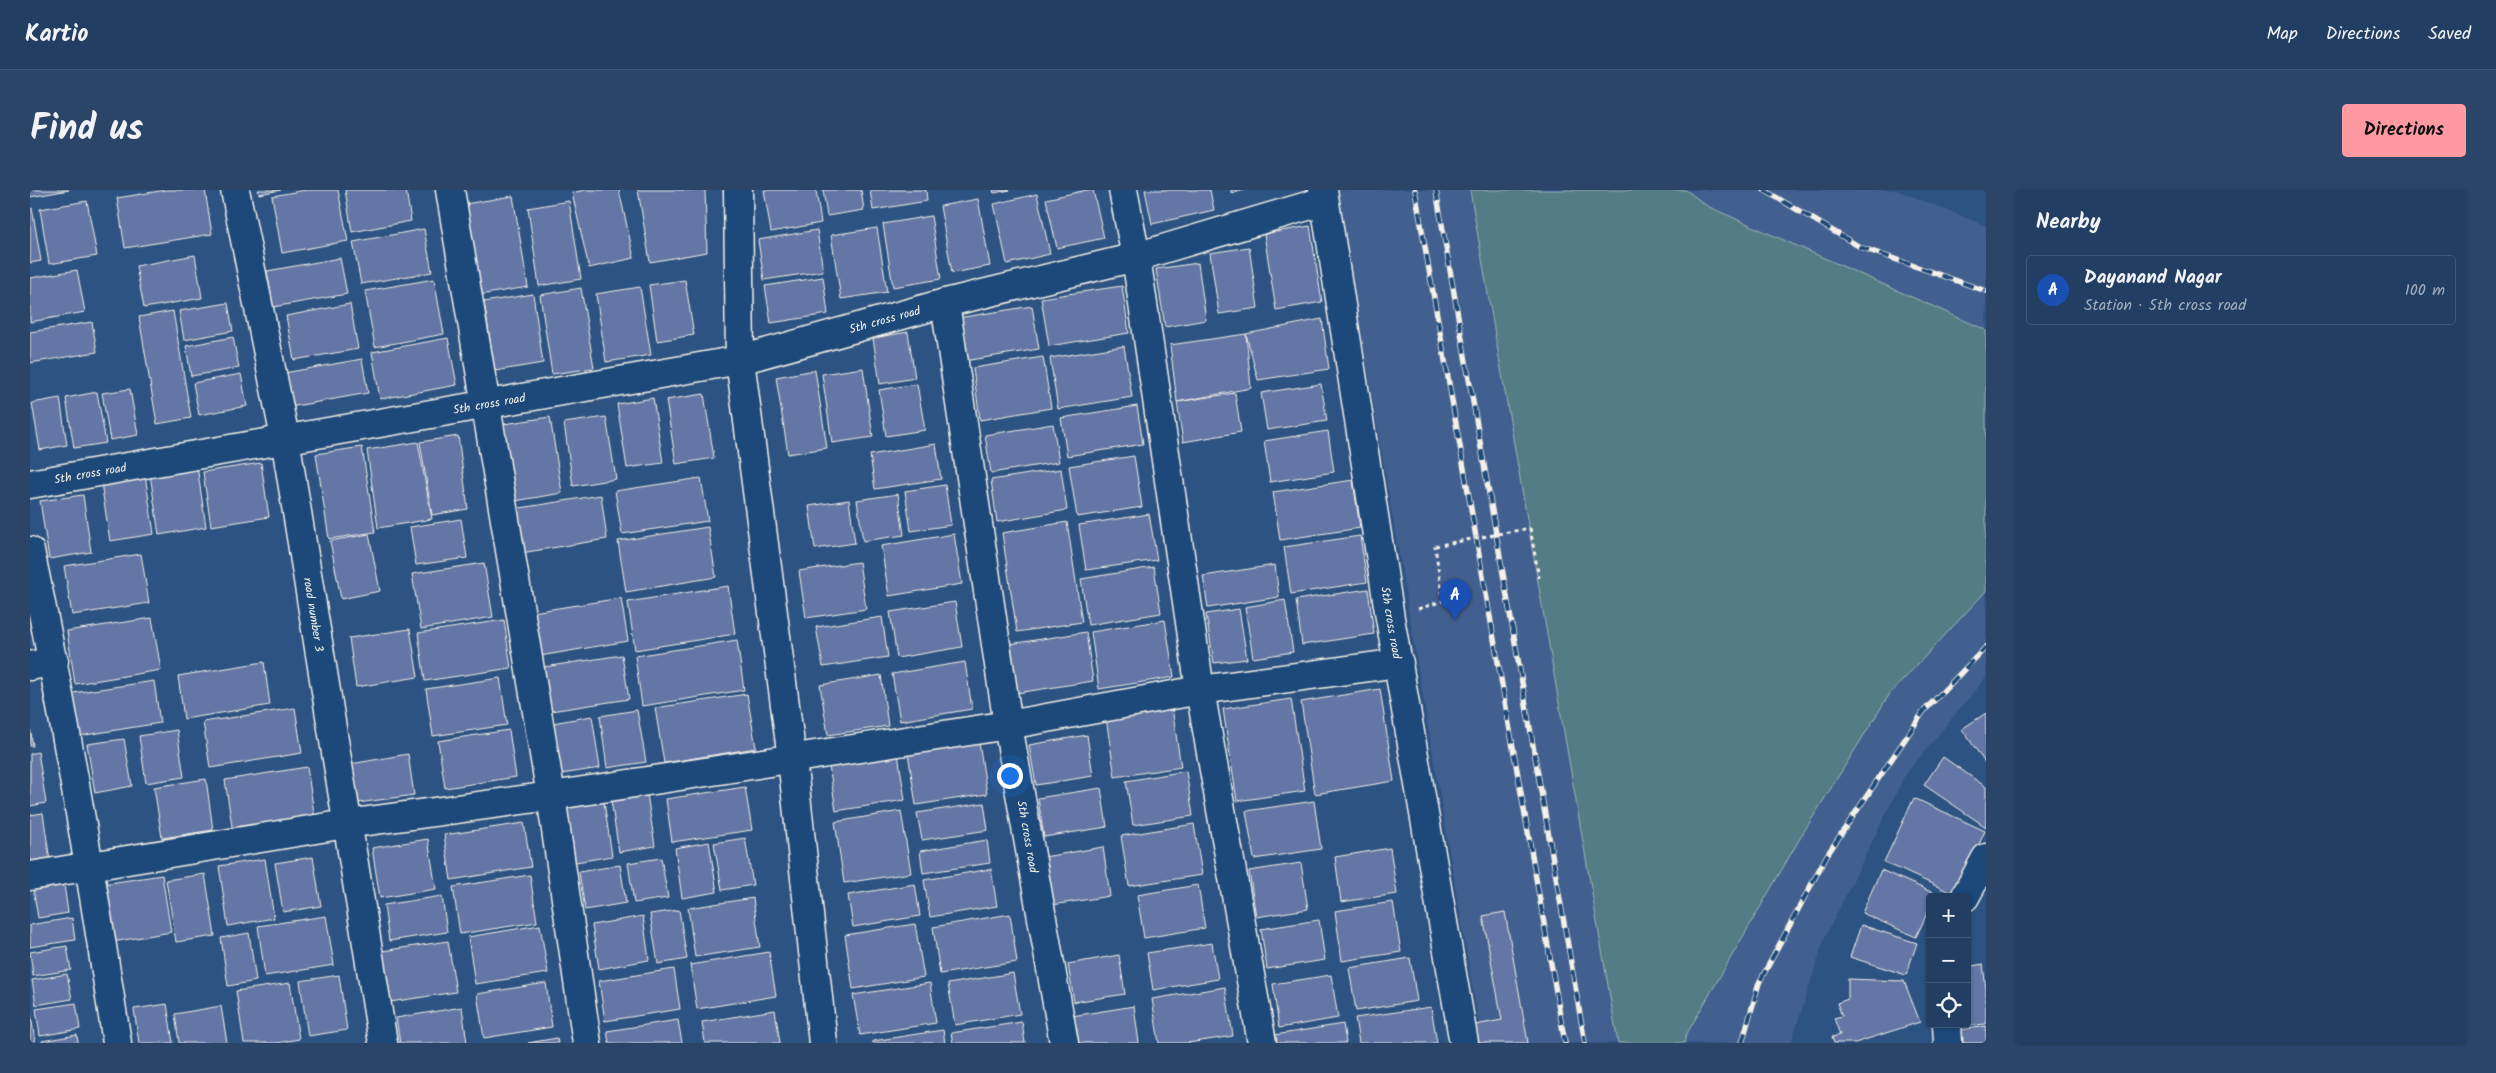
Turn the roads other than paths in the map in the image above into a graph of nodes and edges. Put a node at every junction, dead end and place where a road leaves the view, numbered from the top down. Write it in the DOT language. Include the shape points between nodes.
graph roads {
  1 [pos="235,190"];
  2 [pos="450,190"];
  3 [pos="738,190"];
  4 [pos="1123,190"];
  5 [pos="1324,195"];
  6 [pos="1136,257"];
  7 [pos="945,303"];
  8 [pos="740,360"];
  9 [pos="487,404"];
  10 [pos="285,438"];
  11 [pos="30,484"];
  12 [pos="30,551"];
  13 [pos="1399,663"];
  14 [pos="42,664"];
  15 [pos="1200,690"];
  16 [pos="1008,725"];
  17 [pos="792,759"];
  18 [pos="551,796"];
  19 [pos="346,824"];
  20 [pos="1986,858"];
  21 [pos="90,864"];
  22 [pos="30,876"];
  23 [pos="1967,893"];
  24 [pos="1947,1028"];
  25 [pos="117,1043"];
  26 [pos="382,1043"];
  27 [pos="587,1043"];
  28 [pos="823,1043"];
  29 [pos="1064,1043"];
  30 [pos="1262,1043"];
  31 [pos="1464,1043"];
  32 [pos="1948,1043"];
  1 -- 10 [label="street, road number 3"];
  2 -- 9 [label="street"];
  3 -- 8 [label="street"];
  4 -- 6 [label="street"];
  5 -- 6 [label="street, 5th cross road"];
  5 -- 13 [label="street, 5th cross road"];
  6 -- 7 [label="street, 5th cross road"];
  6 -- 15 [label="street"];
  7 -- 8 [label="street, 5th cross road"];
  7 -- 16 [label="street, 5th cross road"];
  8 -- 9 [label="street, 5th cross road"];
  8 -- 17 [label="street"];
  9 -- 10 [label="street, 5th cross road"];
  9 -- 18 [label="street"];
  10 -- 11 [label="street, 5th cross road"];
  10 -- 19 [label="street, road number 3"];
  12 -- 14 [label="street"];
  13 -- 15 [label="street"];
  13 -- 31 [label="street, 5th cross road"];
  14 -- 21 [label="street"];
  15 -- 16 [label="street"];
  15 -- 30 [label="street"];
  16 -- 17 [label="street"];
  16 -- 29 [label="street, 5th cross road"];
  17 -- 18 [label="street"];
  17 -- 28 [label="street"];
  18 -- 19 [label="street"];
  18 -- 27 [label="street"];
  19 -- 21 [label="street"];
  19 -- 26 [label="street, road number 3"];
  20 -- 23 [label="street"];
  21 -- 22 [label="street"];
  21 -- 25 [label="street"];
  24 -- 32 [label="street"];
}
